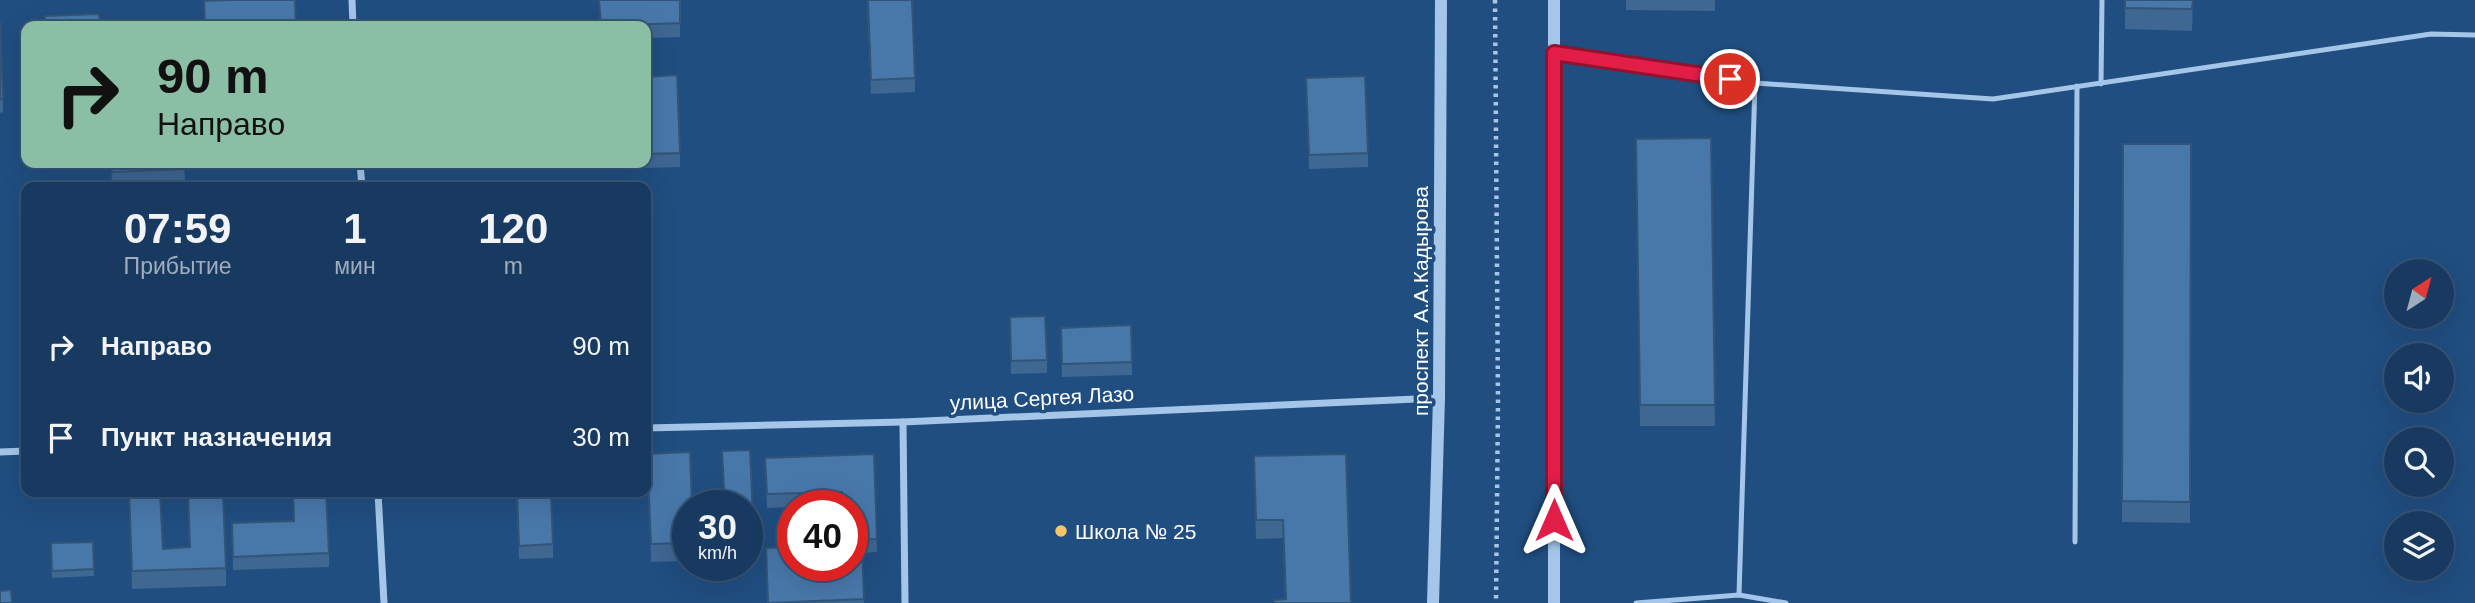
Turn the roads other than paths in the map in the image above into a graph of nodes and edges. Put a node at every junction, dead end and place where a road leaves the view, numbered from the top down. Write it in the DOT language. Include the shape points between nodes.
graph roads {
  1 [pos="352,0"];
  2 [pos="1441,0"];
  3 [pos="1554,0"];
  4 [pos="2102,0"];
  5 [pos="353,21"];
  6 [pos="2475,35"];
  7 [pos="1554,53"];
  8 [pos="1755,83"];
  9 [pos="2101,84"];
  10 [pos="2077,86"];
  11 [pos="1439,398"];
  12 [pos="903,422"];
  13 [pos="651,428"];
  14 [pos="21,451"];
  15 [pos="0,453"];
  16 [pos="378,497"];
  17 [pos="2075,542"];
  18 [pos="1739,595"];
  19 [pos="384,603"];
  20 [pos="905,603"];
  21 [pos="1433,603"];
  22 [pos="1555,603"];
  23 [pos="1636,603"];
  24 [pos="1786,603"];
  1 -- 5 [label="street"];
  2 -- 11 [label="street, проспект А.А.Кадырова"];
  3 -- 7 [label="street"];
  4 -- 9 [label="lane"];
  6 -- 9 [label="lane" via="2431,34"];
  7 -- 8 [label="lane"];
  7 -- 22 [label="street"];
  8 -- 10 [label="lane" via="1993,99"];
  8 -- 18 [label="lane"];
  9 -- 10 [label="lane"];
  10 -- 17 [label="lane"];
  11 -- 12 [label="street, улица Сергея Лазо"];
  11 -- 21 [label="street, проспект А.А.Кадырова"];
  12 -- 13 [label="street, улица Сергея Лазо"];
  12 -- 20 [label="street"];
  14 -- 15 [label="street"];
  16 -- 19 [label="street"];
  18 -- 23 [label="lane"];
  18 -- 24 [label="lane"];
}
